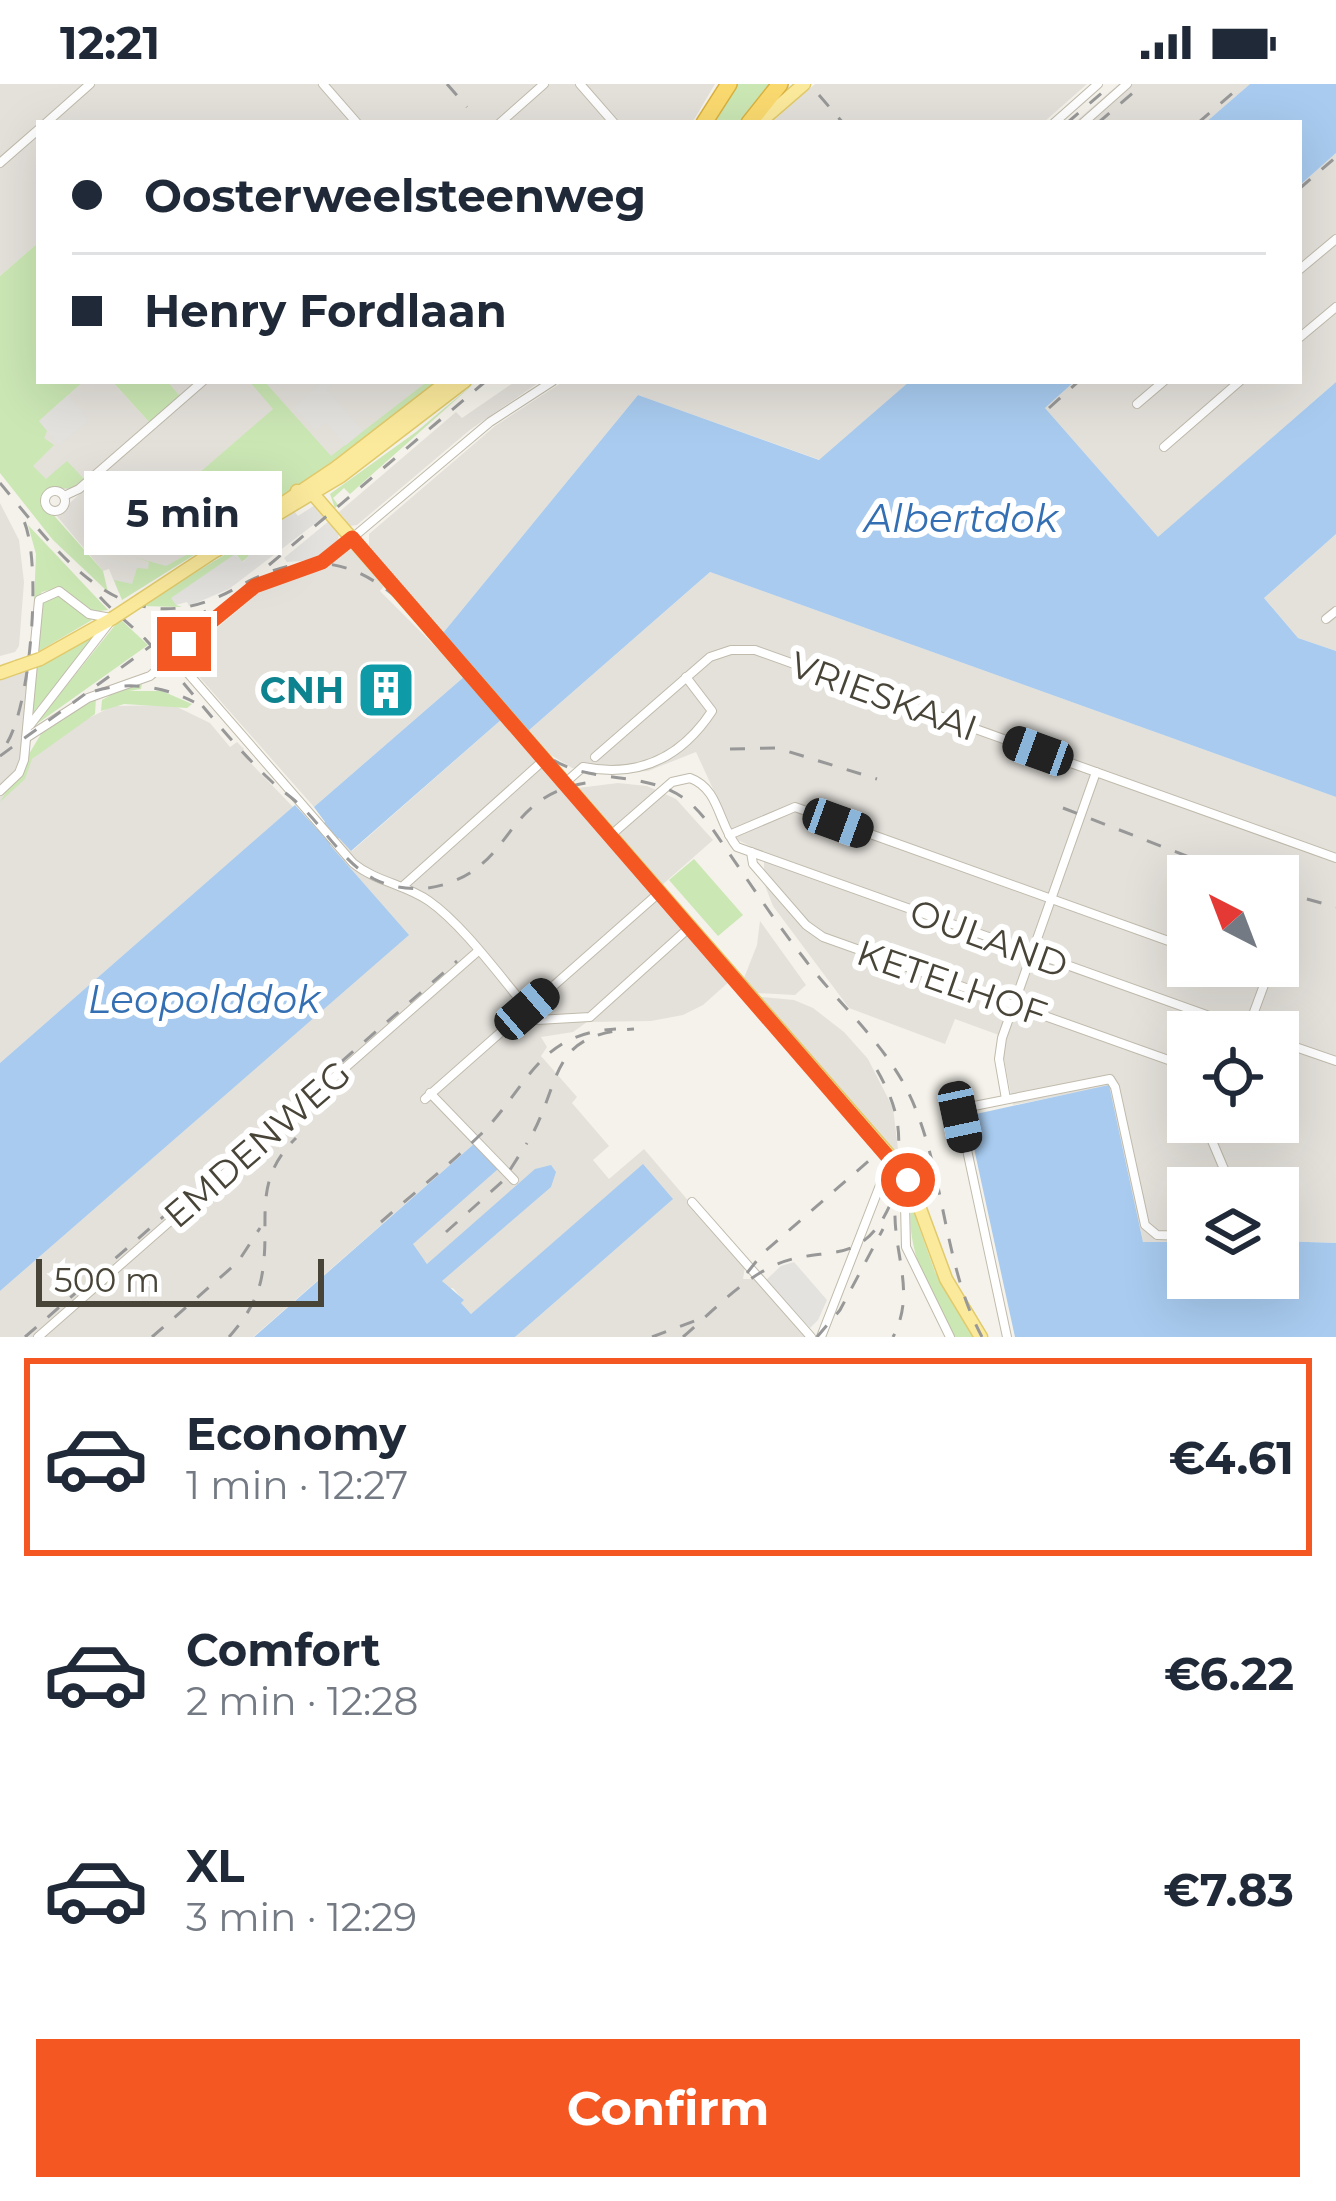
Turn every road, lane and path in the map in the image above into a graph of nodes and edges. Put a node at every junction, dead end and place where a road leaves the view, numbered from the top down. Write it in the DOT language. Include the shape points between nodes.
graph roads {
  1 [pos="90,84"];
  2 [pos="322,84"];
  3 [pos="544,84"];
  4 [pos="580,84"];
  5 [pos="780,84"];
  6 [pos="804,84"];
  7 [pos="1098,84"];
  8 [pos="1127,84"];
  9 [pos="728,85"];
  10 [pos="49,120"];
  11 [pos="353,120"];
  12 [pos="503,120"];
  13 [pos="611,120"];
  14 [pos="706,120"];
  15 [pos="751,120"];
  16 [pos="762,120"];
  17 [pos="1057,120"];
  18 [pos="1086,120"];
  19 [pos="36,131"];
  20 [pos="0,163"];
  21 [pos="1336,239"];
  22 [pos="1302,267"];
  23 [pos="1336,307"];
  24 [pos="1302,335"];
  25 [pos="200,384"];
  26 [pos="444,384"];
  27 [pos="461,384"];
  28 [pos="548,384"];
  29 [pos="1160,384"];
  30 [pos="1237,384"];
  31 [pos="1137,404"];
  32 [pos="1164,447"];
  33 [pos="342,470"];
  34 [pos="297,491"];
  35 [pos="313,494"];
  36 [pos="64,496"];
  37 [pos="326,508"];
  38 [pos="352,538"];
  39 [pos="217,550"];
  40 [pos="1336,610"];
  41 [pos="113,618"];
  42 [pos="1326,620"];
  43 [pos="172,656"];
  44 [pos="0,673"];
  45 [pos="686,677"];
  46 [pos="27,735"];
  47 [pos="595,757"];
  48 [pos="545,759"];
  49 [pos="1096,772"];
  50 [pos="565,783"];
  51 [pos="0,790"];
  52 [pos="610,835"];
  53 [pos="729,836"];
  54 [pos="751,853"];
  55 [pos="1336,858"];
  56 [pos="402,887"];
  57 [pos="660,892"];
  58 [pos="1051,899"];
  59 [pos="690,927"];
  60 [pos="1167,940"];
  61 [pos="477,952"];
  62 [pos="1032,953"];
  63 [pos="1014,1005"];
  64 [pos="527,1009"];
  65 [pos="1193,1011"];
  66 [pos="1299,1048"];
  67 [pos="1167,1059"];
  68 [pos="1336,1061"];
  69 [pos="1006,1099"];
  70 [pos="891,1157"];
  71 [pos="902,1170"];
  72 [pos="884,1174"];
  73 [pos="514,1180"];
  74 [pos="915,1194"];
  75 [pos="692,1202"];
  76 [pos="1167,1236"];
  77 [pos="38,1337"];
  78 [pos="811,1337"];
  79 [pos="821,1337"];
  80 [pos="950,1337"];
  81 [pos="985,1337"];
  82 [pos="1007,1337"];
  1 -- 10 [label="street"];
  2 -- 11 [label="street"];
  3 -- 12 [label="street"];
  4 -- 13 [label="street"];
  5 -- 15 [label="highway"];
  6 -- 16 [label="main road"];
  7 -- 17 [label="street"];
  8 -- 18 [label="street"];
  9 -- 14 [label="highway"];
  19 -- 20 [label="street"];
  21 -- 22 [label="street"];
  23 -- 24 [label="street"];
  25 -- 36 [label="street"];
  26 -- 33 [label="main road"];
  27 -- 33 [label="main road"];
  28 -- 38 [label="street" via="490,422"];
  29 -- 31 [label="street"];
  30 -- 32 [label="street"];
  33 -- 34 [label="main road"];
  33 -- 35 [label="main road"];
  33 -- 37 [label="main road" via="324,493"];
  34 -- 35 [label="main road"];
  34 -- 39 [label="main road"];
  35 -- 37 [label="main road"];
  35 -- 39 [label="main road"];
  37 -- 38 [label="main road"];
  38 -- 43 [label="street" via="322,562 246,592"];
  38 -- 48 [label="main road"];
  39 -- 41 [label="main road, bridge"];
  40 -- 42 [label="street"];
  41 -- 44 [label="main road, bridge"];
  41 -- 46 [label="street"];
  41 -- 46 [label="street" via="89,614 59,591 39,600"];
  43 -- 46 [label="street" via="143,680 88,698"];
  43 -- 56 [label="street" via="364,872"];
  45 -- 47 [label="street, VRIESKAAI"];
  45 -- 49 [label="street, VRIESKAAI" via="721,652 755,650"];
  45 -- 50 [label="street" via="712,711 674,754 648,767 583,767"];
  46 -- 51 [label="street" via="21,770"];
  48 -- 50 [label="main road"];
  48 -- 56 [label="street"];
  49 -- 55 [label="street, VRIESKAAI"];
  49 -- 58 [label="street"];
  50 -- 52 [label="main road"];
  52 -- 53 [label="street" via="672,782 690,778 711,791"];
  52 -- 57 [label="main road"];
  53 -- 54 [label="street, OULAND"];
  53 -- 58 [label="street" via="795,807"];
  54 -- 62 [label="street, OULAND"];
  54 -- 63 [label="street, KETELHOF" via="815,932"];
  56 -- 61 [label="street" via="446,914"];
  57 -- 59 [label="main road"];
  57 -- 64 [label="street"];
  58 -- 60 [label="street"];
  58 -- 62 [label="street"];
  59 -- 64 [label="street" via="590,1017 537,1020"];
  59 -- 70 [label="main road"];
  61 -- 64 [label="street"];
  61 -- 77 [label="street, EMDENWEG"];
  62 -- 63 [label="street"];
  62 -- 65 [label="street, OULAND"];
  63 -- 67 [label="street, KETELHOF"];
  63 -- 69 [label="street" via="1000,1049"];
  64 -- 73 [label="street" via="428,1096"];
  66 -- 68 [label="street"];
  69 -- 76 [label="street" via="1110,1079 1144,1221"];
  69 -- 82 [label="street" via="964,1108 960,1117"];
  70 -- 71 [label="main road"];
  70 -- 72 [label="street"];
  71 -- 72 [label="street"];
  71 -- 74 [label="main road"];
  72 -- 79 [label="street"];
  74 -- 80 [label="street" via="906,1200 904,1237"];
  74 -- 81 [label="main road" via="943,1272"];
  75 -- 78 [label="street"];
}
